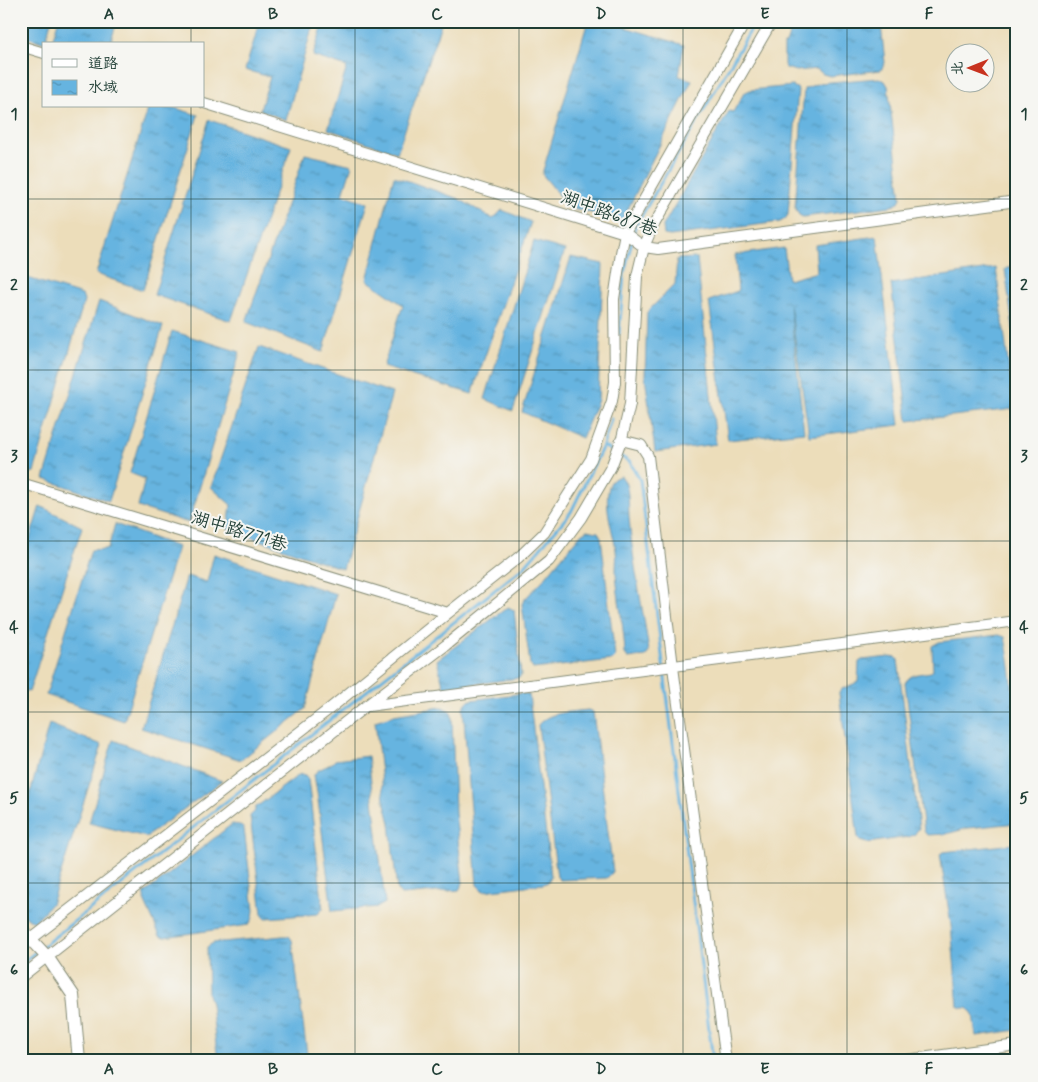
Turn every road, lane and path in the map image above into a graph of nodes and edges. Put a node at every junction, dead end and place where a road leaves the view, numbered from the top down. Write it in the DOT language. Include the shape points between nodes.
graph roads {
  1 [pos="746,21"];
  2 [pos="772,21"];
  3 [pos="21,46"];
  4 [pos="42,52"];
  5 [pos="205,103"];
  6 [pos="1017,202"];
  7 [pos="625,233"];
  8 [pos="644,247"];
  9 [pos="621,440"];
  10 [pos="21,483"];
  11 [pos="448,613"];
  12 [pos="1017,621"];
  13 [pos="673,667"];
  14 [pos="366,706"];
  15 [pos="21,929"];
  16 [pos="26,943"];
  17 [pos="48,958"];
  18 [pos="21,977"];
  19 [pos="1017,1045"];
  20 [pos="79,1061"];
  21 [pos="726,1061"];
  22 [pos="899,1061"];
  1 -- 7 [label="street"];
  2 -- 8 [label="street"];
  3 -- 4 [label="street"];
  5 -- 7 [label="street, 湖中路687巷"];
  6 -- 8 [label="street, 湖中路687巷" via="658,249"];
  7 -- 8 [label="street, 湖中路687巷"];
  7 -- 11 [label="street" via="614,299 615,382 612,401 591,459 544,534"];
  8 -- 9 [label="street" via="637,276 630,404"];
  9 -- 13 [label="street" via="641,445 648,456"];
  9 -- 14 [label="street" via="610,467 581,518 549,561"];
  10 -- 11 [label="street, 湖中路771巷"];
  11 -- 16 [label="street"];
  12 -- 13 [label="street"];
  13 -- 14 [label="street"];
  13 -- 21 [label="street"];
  14 -- 17 [label="street"];
  15 -- 16 [label="street"];
  16 -- 17 [label="street"];
  17 -- 18 [label="street"];
  17 -- 20 [label="street" via="73,995"];
  19 -- 22 [label="street"];
}
